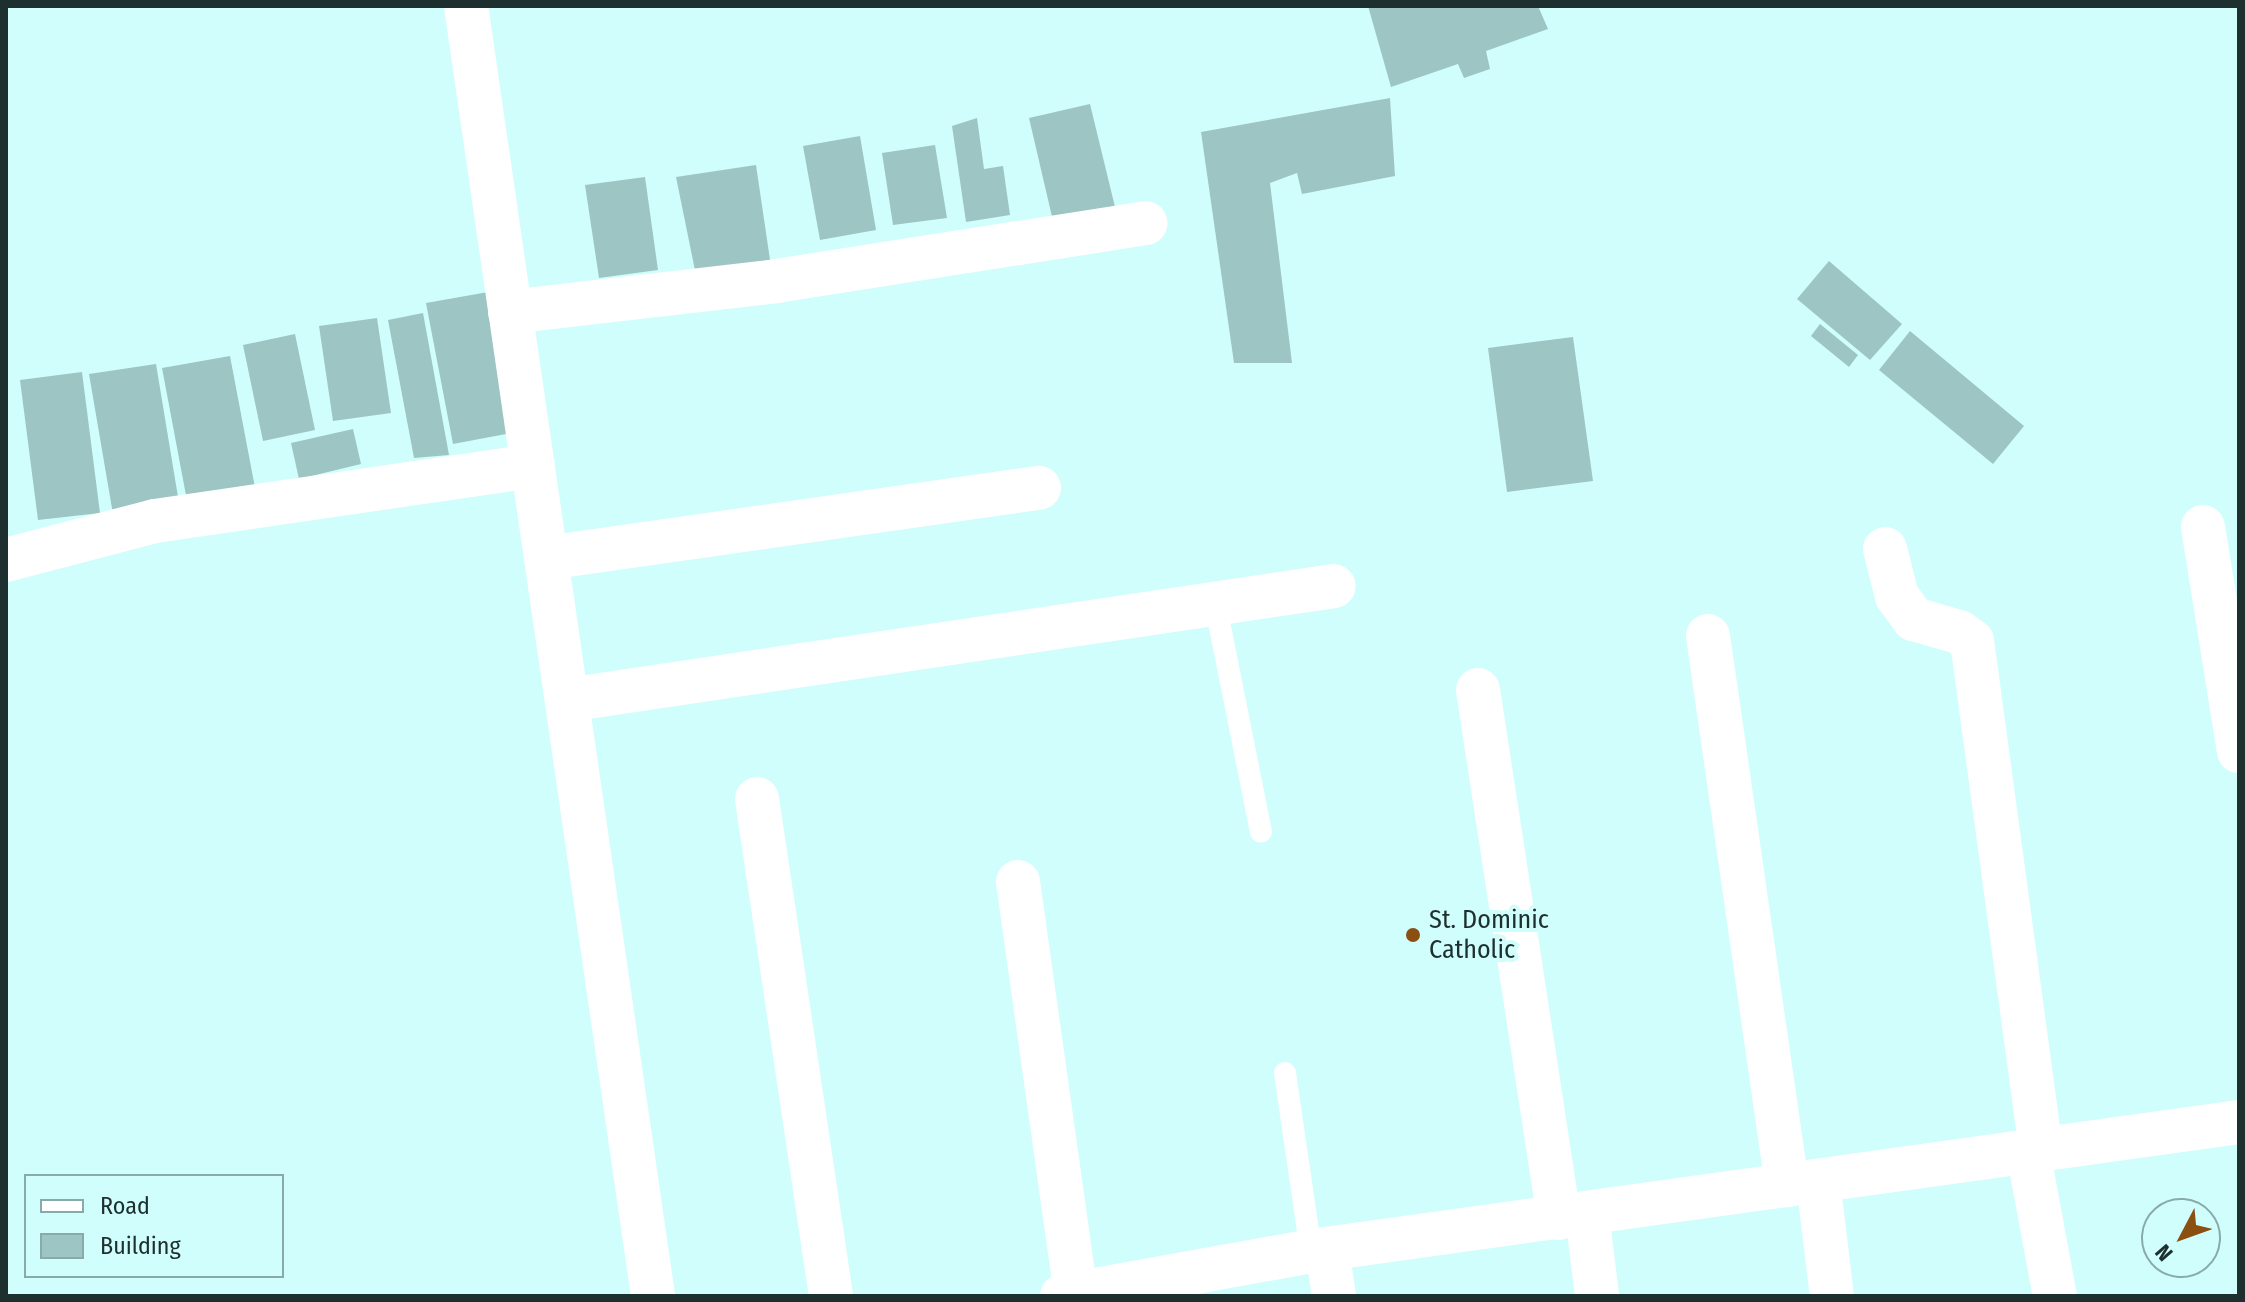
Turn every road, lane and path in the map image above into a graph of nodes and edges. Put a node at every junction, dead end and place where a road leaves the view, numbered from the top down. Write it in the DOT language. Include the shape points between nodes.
graph roads {
  1 [pos="466,6"];
  2 [pos="1145,223"];
  3 [pos="510,312"];
  4 [pos="533,466"];
  5 [pos="1039,488"];
  6 [pos="2203,527"];
  7 [pos="1885,549"];
  8 [pos="546,558"];
  9 [pos="6,560"];
  10 [pos="1334,586"];
  11 [pos="1216,607"];
  12 [pos="1708,636"];
  13 [pos="1478,690"];
  14 [pos="567,700"];
  15 [pos="2239,751"];
  16 [pos="757,799"];
  17 [pos="1261,832"];
  18 [pos="1018,882"];
  19 [pos="1285,1073"];
  20 [pos="2239,1122"];
  21 [pos="2035,1150"];
  22 [pos="1802,1183"];
  23 [pos="1573,1216"];
  24 [pos="1319,1250"];
  25 [pos="1069,1295"];
  26 [pos="653,1296"];
  27 [pos="831,1296"];
  28 [pos="1334,1296"];
  29 [pos="1597,1296"];
  30 [pos="1832,1296"];
  31 [pos="2055,1296"];
  1 -- 3 [label="street"];
  2 -- 3 [label="street" via="776,281"];
  3 -- 4 [label="street"];
  4 -- 8 [label="street"];
  4 -- 9 [label="street" via="155,521"];
  5 -- 8 [label="street"];
  6 -- 15 [label="street"];
  7 -- 21 [label="street" via="1897,596 1914,619 1972,641"];
  8 -- 14 [label="street"];
  10 -- 11 [label="street"];
  11 -- 14 [label="street"];
  11 -- 17 [label="lane"];
  12 -- 22 [label="street"];
  13 -- 23 [label="street"];
  14 -- 26 [label="street"];
  16 -- 27 [label="street"];
  18 -- 25 [label="street"];
  19 -- 24 [label="lane"];
  20 -- 21 [label="street"];
  21 -- 22 [label="street"];
  21 -- 31 [label="street"];
  22 -- 23 [label="street"];
  22 -- 30 [label="street"];
  23 -- 24 [label="street"];
  23 -- 29 [label="street"];
  24 -- 25 [label="street"];
  24 -- 28 [label="street"];
}
